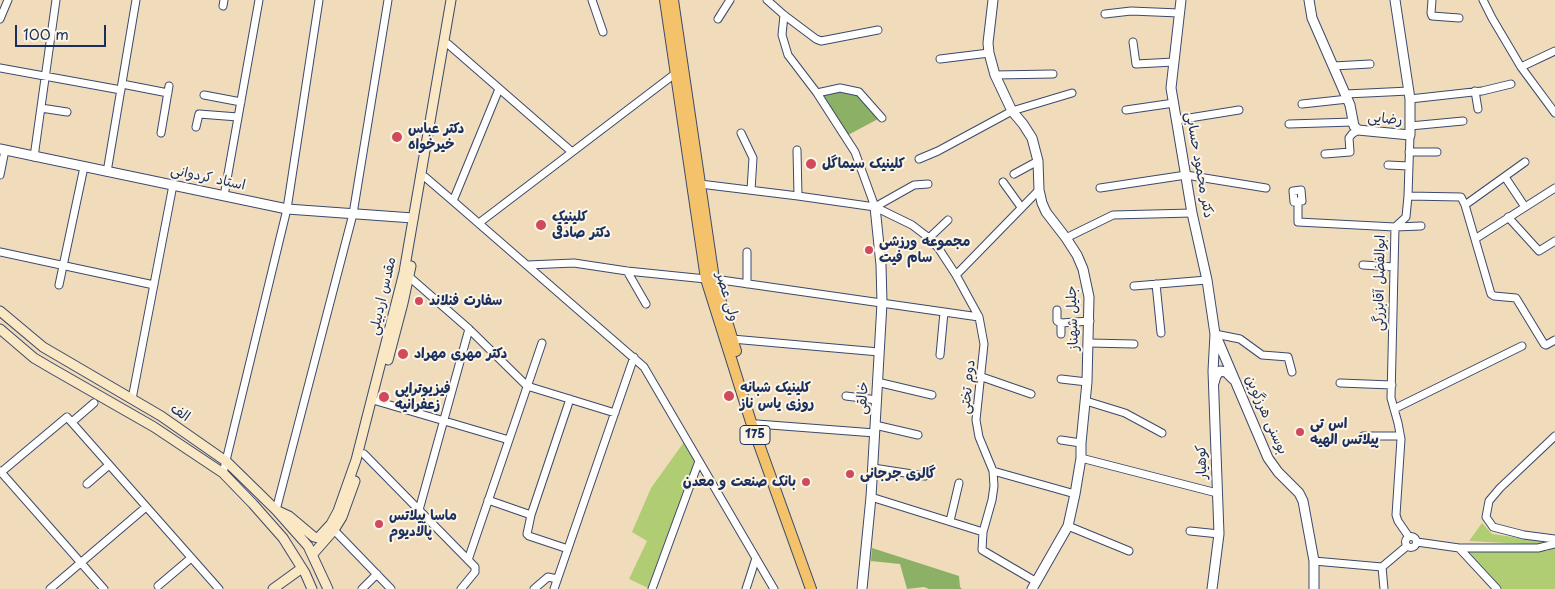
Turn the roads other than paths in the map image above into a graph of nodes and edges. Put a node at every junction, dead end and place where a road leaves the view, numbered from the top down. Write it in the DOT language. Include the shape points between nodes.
graph roads {
  1 [pos="8,0"];
  2 [pos="56,0"];
  3 [pos="136,0"];
  4 [pos="259,0"];
  5 [pos="319,0"];
  6 [pos="388,0"];
  7 [pos="451,0"];
  8 [pos="456,0"];
  9 [pos="592,0"];
  10 [pos="665,0"];
  11 [pos="673,0"];
  12 [pos="730,0"];
  13 [pos="767,0"];
  14 [pos="993,0"];
  15 [pos="1181,0"];
  16 [pos="1310,0"];
  17 [pos="1395,0"];
  18 [pos="1432,0"];
  19 [pos="1483,0"];
  20 [pos="1179,13"];
  21 [pos="1105,14"];
  22 [pos="784,15"];
  23 [pos="1459,18"];
  24 [pos="0,19"];
  25 [pos="718,19"];
  26 [pos="878,30"];
  27 [pos="602,32"];
  28 [pos="1133,42"];
  29 [pos="445,43"];
  30 [pos="1555,51"];
  31 [pos="989,53"];
  32 [pos="940,60"];
  33 [pos="1174,62"];
  34 [pos="1370,64"];
  35 [pos="1333,66"];
  36 [pos="1521,67"];
  37 [pos="0,68"];
  38 [pos="676,73"];
  39 [pos="1053,74"];
  40 [pos="994,75"];
  41 [pos="45,77"];
  42 [pos="1511,84"];
  43 [pos="121,87"];
  44 [pos="499,88"];
  45 [pos="1475,92"];
  46 [pos="817,93"];
  47 [pos="1072,93"];
  48 [pos="204,95"];
  49 [pos="1410,95"];
  50 [pos="1347,96"];
  51 [pos="241,102"];
  52 [pos="1174,103"];
  53 [pos="1302,104"];
  54 [pos="41,108"];
  55 [pos="1478,109"];
  56 [pos="1126,110"];
  57 [pos="1239,110"];
  58 [pos="1012,111"];
  59 [pos="67,112"];
  60 [pos="1555,113"];
  61 [pos="238,118"];
  62 [pos="882,118"];
  63 [pos="1177,120"];
  64 [pos="1463,121"];
  65 [pos="1289,124"];
  66 [pos="1355,126"];
  67 [pos="196,127"];
  68 [pos="1410,131"];
  69 [pos="741,132"];
  70 [pos="161,133"];
  71 [pos="2,150"];
  72 [pos="797,150"];
  73 [pos="572,152"];
  74 [pos="1409,152"];
  75 [pos="1437,152"];
  76 [pos="1325,154"];
  77 [pos="34,157"];
  78 [pos="919,159"];
  79 [pos="1038,161"];
  80 [pos="1525,162"];
  81 [pos="1388,165"];
  82 [pos="1409,166"];
  83 [pos="84,167"];
  84 [pos="107,172"];
  85 [pos="0,174"];
  86 [pos="1014,174"];
  87 [pos="1186,175"];
  88 [pos="422,176"];
  89 [pos="1505,177"];
  90 [pos="1003,182"];
  91 [pos="700,184"];
  92 [pos="928,184"];
  93 [pos="173,185"];
  94 [pos="1100,188"];
  95 [pos="1266,188"];
  96 [pos="1555,188"];
  97 [pos="751,190"];
  98 [pos="1039,190"];
  99 [pos="224,196"];
  100 [pos="798,196"];
  101 [pos="1408,196"];
  102 [pos="453,201"];
  103 [pos="1298,201"];
  104 [pos="1465,205"];
  105 [pos="875,207"];
  106 [pos="1021,207"];
  107 [pos="1525,207"];
  108 [pos="287,209"];
  109 [pos="1192,213"];
  110 [pos="353,214"];
  111 [pos="1508,217"];
  112 [pos="415,218"];
  113 [pos="948,220"];
  114 [pos="479,223"];
  115 [pos="1421,226"];
  116 [pos="1395,227"];
  117 [pos="929,238"];
  118 [pos="1066,238"];
  119 [pos="1475,239"];
  120 [pos="1555,242"];
  121 [pos="0,252"];
  122 [pos="747,252"];
  123 [pos="528,265"];
  124 [pos="1363,265"];
  125 [pos="63,266"];
  126 [pos="1394,267"];
  127 [pos="627,271"];
  128 [pos="406,274"];
  129 [pos="956,274"];
  130 [pos="710,279"];
  131 [pos="1208,280"];
  132 [pos="154,284"];
  133 [pos="747,284"];
  134 [pos="1156,284"];
  135 [pos="59,285"];
  136 [pos="1134,286"];
  137 [pos="882,303"];
  138 [pos="646,304"];
  139 [pos="1057,310"];
  140 [pos="0,311"];
  141 [pos="944,312"];
  142 [pos="979,317"];
  143 [pos="1090,321"];
  144 [pos="1061,324"];
  145 [pos="0,329"];
  146 [pos="468,330"];
  147 [pos="1161,333"];
  148 [pos="1061,334"];
  149 [pos="1215,334"];
  150 [pos="732,339"];
  151 [pos="1555,340"];
  152 [pos="542,343"];
  153 [pos="1089,343"];
  154 [pos="1134,344"];
  155 [pos="1522,346"];
  156 [pos="879,352"];
  157 [pos="940,355"];
  158 [pos="634,357"];
  159 [pos="1292,372"];
  160 [pos="982,377"];
  161 [pos="1061,379"];
  162 [pos="1235,381"];
  163 [pos="878,382"];
  164 [pos="1088,382"];
  165 [pos="1340,382"];
  166 [pos="1392,385"];
  167 [pos="527,386"];
  168 [pos="1214,386"];
  169 [pos="1031,394"];
  170 [pos="932,395"];
  171 [pos="846,396"];
  172 [pos="132,399"];
  173 [pos="570,399"];
  174 [pos="877,400"];
  175 [pos="375,401"];
  176 [pos="1086,401"];
  177 [pos="94,403"];
  178 [pos="1394,410"];
  179 [pos="615,413"];
  180 [pos="444,421"];
  181 [pos="72,422"];
  182 [pos="757,424"];
  183 [pos="875,429"];
  184 [pos="1162,434"];
  185 [pos="918,435"];
  186 [pos="1363,436"];
  187 [pos="1400,436"];
  188 [pos="1555,436"];
  189 [pos="509,440"];
  190 [pos="1061,440"];
  191 [pos="1081,443"];
  192 [pos="364,454"];
  193 [pos="1081,458"];
  194 [pos="699,461"];
  195 [pos="227,462"];
  196 [pos="109,465"];
  197 [pos="873,468"];
  198 [pos="993,471"];
  199 [pos="0,472"];
  200 [pos="222,473"];
  201 [pos="925,476"];
  202 [pos="959,483"];
  203 [pos="87,484"];
  204 [pos="1217,493"];
  205 [pos="1075,494"];
  206 [pos="871,497"];
  207 [pos="488,500"];
  208 [pos="146,507"];
  209 [pos="276,510"];
  210 [pos="419,510"];
  211 [pos="531,515"];
  212 [pos="950,522"];
  213 [pos="1068,526"];
  214 [pos="334,530"];
  215 [pos="1190,530"];
  216 [pos="983,532"];
  217 [pos="1219,534"];
  218 [pos="1409,538"];
  219 [pos="1555,539"];
  220 [pos="1416,542"];
  221 [pos="1555,544"];
  222 [pos="1407,546"];
  223 [pos="1459,548"];
  224 [pos="568,549"];
  225 [pos="1129,550"];
  226 [pos="313,554"];
  227 [pos="191,558"];
  228 [pos="756,558"];
  229 [pos="468,560"];
  230 [pos="1314,561"];
  231 [pos="81,563"];
  232 [pos="1382,567"];
  233 [pos="303,571"];
  234 [pos="377,574"];
  235 [pos="557,579"];
  236 [pos="1034,585"];
  237 [pos="158,586"];
  238 [pos="50,589"];
  239 [pos="104,589"];
  240 [pos="219,589"];
  241 [pos="273,589"];
  242 [pos="283,589"];
  243 [pos="312,589"];
  244 [pos="328,589"];
  245 [pos="362,589"];
  246 [pos="391,589"];
  247 [pos="461,589"];
  248 [pos="534,589"];
  249 [pos="554,589"];
  250 [pos="652,589"];
  251 [pos="746,589"];
  252 [pos="774,589"];
  253 [pos="811,589"];
  254 [pos="816,589"];
  255 [pos="862,589"];
  256 [pos="1212,589"];
  257 [pos="1314,589"];
  258 [pos="1384,589"];
  259 [pos="1497,589"];
  1 -- 24 [label="street"];
  2 -- 41 [label="street"];
  3 -- 43 [label="street"];
  4 -- 51 [label="street"];
  5 -- 108 [label="street"];
  6 -- 110 [label="street"];
  7 -- 29 [label="main road, مقدس اردبیلی"];
  8 -- 29 [label="main road, مقدس اردبیلی"];
  9 -- 27 [label="street"];
  10 -- 38 [label="main road, ولی عصر / 175"];
  11 -- 91 [label="main road, ولی عصر / 175"];
  12 -- 25 [label="street"];
  13 -- 22 [label="street"];
  14 -- 31 [label="street, جلیل شهناز" via="988,31"];
  15 -- 20 [label="street, دکتر محمود حسابی"];
  16 -- 35 [label="street" via="1312,18"];
  17 -- 49 [label="street, ابوالفضل آقابزرگی"];
  18 -- 23 [label="street" via="1432,16"];
  19 -- 36 [label="street"];
  20 -- 21 [label="street" via="1131,11"];
  20 -- 33 [label="street, دکتر محمود حسابی"];
  22 -- 26 [label="street" via="821,41"];
  22 -- 46 [label="street" via="782,35 788,55"];
  28 -- 33 [label="street" via="1136,64"];
  29 -- 44 [label="street"];
  29 -- 88 [label="main road, مقدس اردبیلی"];
  30 -- 36 [label="street"];
  31 -- 32 [label="street"];
  31 -- 40 [label="street, جلیل شهناز"];
  33 -- 52 [label="street, دکتر محمود حسابی" via="1171,88"];
  34 -- 35 [label="street"];
  35 -- 50 [label="street"];
  36 -- 60 [label="street"];
  37 -- 41 [label="street"];
  38 -- 73 [label="street"];
  38 -- 130 [label="main road, ولی عصر / 175"];
  39 -- 40 [label="street"];
  40 -- 58 [label="street, جلیل شهناز"];
  41 -- 43 [label="street"];
  41 -- 54 [label="street"];
  42 -- 45 [label="street"];
  43 -- 70 [label="street" via="168,90"];
  43 -- 84 [label="street"];
  44 -- 73 [label="street"];
  44 -- 102 [label="street"];
  45 -- 49 [label="street"];
  45 -- 55 [label="street"];
  46 -- 62 [label="street" via="840,88 859,92"];
  46 -- 105 [label="street" via="855,152"];
  47 -- 58 [label="street"];
  48 -- 51 [label="street"];
  49 -- 50 [label="street"];
  49 -- 68 [label="street, ابوالفضل آقابزرگی"];
  50 -- 53 [label="street"];
  50 -- 66 [label="street"];
  51 -- 61 [label="street"];
  52 -- 56 [label="street"];
  52 -- 63 [label="street, دکتر محمود حسابی"];
  54 -- 59 [label="street"];
  54 -- 77 [label="street"];
  57 -- 63 [label="street"];
  58 -- 78 [label="street"];
  58 -- 79 [label="street, جلیل شهناز" via="1028,130"];
  61 -- 67 [label="street" via="199,114"];
  61 -- 99 [label="street"];
  63 -- 87 [label="street, دکتر محمود حسابی"];
  64 -- 68 [label="street"];
  65 -- 66 [label="street"];
  66 -- 68 [label="street, رضایی"];
  66 -- 76 [label="street" via="1350,136 1350,152"];
  68 -- 74 [label="street, ابوالفضل آقابزرگی"];
  69 -- 97 [label="street" via="753,158"];
  71 -- 77 [label="street, استاد کردوانی"];
  71 -- 85 [label="street"];
  72 -- 100 [label="street"];
  73 -- 114 [label="street"];
  74 -- 75 [label="street"];
  74 -- 82 [label="street, ابوالفضل آقابزرگی"];
  77 -- 83 [label="street, استاد کردوانی"];
  79 -- 86 [label="street"];
  79 -- 98 [label="street, جلیل شهناز"];
  80 -- 89 [label="street"];
  81 -- 82 [label="street"];
  82 -- 101 [label="street, ابوالفضل آقابزرگی"];
  83 -- 84 [label="street, استاد کردوانی"];
  83 -- 125 [label="street"];
  84 -- 93 [label="street, استاد کردوانی"];
  87 -- 94 [label="street"];
  87 -- 95 [label="street"];
  87 -- 109 [label="street, دکتر محمود حسابی"];
  88 -- 102 [label="street"];
  88 -- 112 [label="main road, مقدس اردبیلی"];
  89 -- 104 [label="street"];
  89 -- 107 [label="street"];
  90 -- 106 [label="street"];
  91 -- 97 [label="street, دوم تختی"];
  91 -- 130 [label="main road, ولی عصر / 175"];
  92 -- 105 [label="street" via="914,185"];
  93 -- 99 [label="street, استاد کردوانی"];
  93 -- 132 [label="street"];
  96 -- 107 [label="street"];
  97 -- 100 [label="street, دوم تختی"];
  98 -- 106 [label="street"];
  98 -- 118 [label="street, جلیل شهناز" via="1046,212"];
  99 -- 108 [label="street, استاد کردوانی"];
  100 -- 105 [label="street, دوم تختی"];
  101 -- 104 [label="street" via="1459,196"];
  101 -- 116 [label="street, ابوالفضل آقابزرگی" via="1406,217"];
  102 -- 114 [label="street"];
  103 -- 116 [label="street" via="1298,222"];
  104 -- 119 [label="street"];
  105 -- 117 [label="street, دوم تختی" via="902,218"];
  105 -- 137 [label="street, خالقی"];
  106 -- 129 [label="street"];
  107 -- 111 [label="street"];
  108 -- 110 [label="street, استاد کردوانی"];
  108 -- 195 [label="street"];
  109 -- 118 [label="street" via="1113,215"];
  109 -- 131 [label="street, دکتر محمود حسابی"];
  110 -- 112 [label="street, استاد کردوانی"];
  110 -- 209 [label="street"];
  111 -- 119 [label="street"];
  111 -- 120 [label="street" via="1537,251"];
  112 -- 128 [label="main road, مقدس اردبیلی"];
  113 -- 117 [label="street"];
  114 -- 123 [label="street"];
  115 -- 116 [label="street"];
  116 -- 126 [label="street, ابوالفضل آقابزرگی"];
  117 -- 129 [label="street, دوم تختی"];
  118 -- 143 [label="street, جلیل شهناز" via="1083,269"];
  119 -- 151 [label="street" via="1492,295 1516,298 1544,344"];
  121 -- 125 [label="street"];
  122 -- 133 [label="street"];
  123 -- 127 [label="street" via="574,263"];
  123 -- 158 [label="street"];
  124 -- 126 [label="street"];
  125 -- 132 [label="street"];
  125 -- 135 [label="street"];
  126 -- 166 [label="street, ابوالفضل آقابزرگی"];
  127 -- 130 [label="street"];
  127 -- 138 [label="street"];
  128 -- 146 [label="street"];
  128 -- 175 [label="main road, مقدس اردبیلی"];
  129 -- 142 [label="street, دوم تختی"];
  130 -- 133 [label="street"];
  130 -- 150 [label="main road, ولی عصر / 175"];
  130 -- 253 [label="main road, ولی عصر / 175" via="751,422"];
  131 -- 134 [label="street"];
  131 -- 149 [label="street, دکتر محمود حسابی"];
  132 -- 172 [label="street"];
  133 -- 137 [label="street"];
  134 -- 136 [label="street"];
  134 -- 147 [label="street"];
  137 -- 141 [label="street"];
  137 -- 156 [label="street, خالقی"];
  139 -- 144 [label="street" via="1057,321"];
  140 -- 172 [label="main road, الف" via="42,347"];
  141 -- 142 [label="street"];
  141 -- 157 [label="street"];
  142 -- 160 [label="street, دوم تختی" via="984,344"];
  143 -- 144 [label="street"];
  143 -- 153 [label="street, جلیل شهناز"];
  144 -- 148 [label="street"];
  145 -- 200 [label="main road, الف" via="42,363 154,427"];
  146 -- 167 [label="street"];
  146 -- 180 [label="street"];
  149 -- 159 [label="street" via="1240,339 1262,356 1288,357"];
  149 -- 162 [label="street, بوسنی هرزگوین"];
  149 -- 168 [label="street, کوهیار"];
  150 -- 156 [label="street"];
  150 -- 182 [label="main road, ولی عصر / 175"];
  152 -- 167 [label="street"];
  153 -- 154 [label="street"];
  153 -- 164 [label="street, جلیل شهناز"];
  155 -- 178 [label="street"];
  156 -- 163 [label="street, خالقی"];
  158 -- 179 [label="street"];
  158 -- 194 [label="street" via="644,367"];
  160 -- 169 [label="street"];
  160 -- 198 [label="street, دوم تختی" via="977,431"];
  161 -- 164 [label="street"];
  162 -- 168 [label="street" via="1226,372 1220,372"];
  162 -- 230 [label="street, بوسنی هرزگوین" via="1268,458 1303,501"];
  163 -- 170 [label="street"];
  163 -- 174 [label="street, خالقی"];
  164 -- 176 [label="street, جلیل شهناز"];
  165 -- 166 [label="street"];
  166 -- 178 [label="street, ابوالفضل آقابزرگی"];
  167 -- 173 [label="street"];
  167 -- 189 [label="street"];
  168 -- 204 [label="street, کوهیار"];
  171 -- 174 [label="street"];
  172 -- 195 [label="main road, الف"];
  173 -- 179 [label="street"];
  173 -- 211 [label="street"];
  174 -- 183 [label="street, خالقی"];
  175 -- 180 [label="street"];
  175 -- 192 [label="main road, مقدس اردبیلی"];
  175 -- 209 [label="main road, مقدس اردبیلی" via="331,524 318,538 314,537 289,516"];
  176 -- 184 [label="street" via="1125,414"];
  176 -- 191 [label="street, جلیل شهناز"];
  177 -- 181 [label="street"];
  178 -- 187 [label="street, ابوالفضل آقابزرگی"];
  179 -- 224 [label="street"];
  180 -- 189 [label="street"];
  180 -- 210 [label="street"];
  181 -- 196 [label="street"];
  181 -- 199 [label="street" via="64,418"];
  182 -- 183 [label="street"];
  182 -- 254 [label="main road, ولی عصر / 175"];
  183 -- 185 [label="street"];
  183 -- 197 [label="street, خالقی"];
  186 -- 187 [label="street"];
  187 -- 218 [label="street, ابوالفضل آقابزرگی" via="1396,510 1398,521"];
  188 -- 219 [label="street" via="1500,488 1489,501 1486,517 1493,527"];
  189 -- 207 [label="street"];
  190 -- 191 [label="street"];
  191 -- 193 [label="street, جلیل شهناز"];
  192 -- 210 [label="street"];
  192 -- 214 [label="main road, مقدس اردبیلی" via="348,503"];
  193 -- 204 [label="street"];
  193 -- 205 [label="street, جلیل شهناز"];
  194 -- 228 [label="street"];
  194 -- 250 [label="street"];
  195 -- 200 [label="street"];
  195 -- 209 [label="main road, الف"];
  196 -- 203 [label="street"];
  196 -- 208 [label="street"];
  197 -- 201 [label="street"];
  197 -- 206 [label="street, خالقی"];
  198 -- 205 [label="street"];
  198 -- 216 [label="street, دوم تختی" via="992,500"];
  199 -- 231 [label="street"];
  200 -- 233 [label="main road, الف" via="283,538"];
  202 -- 212 [label="street"];
  204 -- 217 [label="street, کوهیار"];
  205 -- 213 [label="street, جلیل شهناز"];
  206 -- 212 [label="street"];
  206 -- 255 [label="street, خالقی"];
  207 -- 211 [label="street"];
  207 -- 229 [label="street"];
  208 -- 227 [label="street"];
  208 -- 231 [label="street"];
  209 -- 226 [label="main road, الف"];
  210 -- 229 [label="street"];
  211 -- 224 [label="street" via="529,536"];
  212 -- 216 [label="street"];
  213 -- 225 [label="street"];
  213 -- 236 [label="street, جلیل شهناز"];
  214 -- 226 [label="main road, مقدس اردبیلی"];
  214 -- 234 [label="street"];
  215 -- 217 [label="street"];
  216 -- 236 [label="street, دوم تختی" via="982,550"];
  217 -- 256 [label="street, کوهیار"];
  218 -- 220 [label="street" via="1415,538"];
  218 -- 222 [label="street"];
  220 -- 222 [label="street" via="1413,548"];
  220 -- 223 [label="street"];
  221 -- 223 [label="street" via="1538,548"];
  222 -- 232 [label="street"];
  223 -- 259 [label="street"];
  224 -- 235 [label="street"];
  226 -- 244 [label="main road, الف"];
  227 -- 237 [label="street"];
  227 -- 240 [label="street"];
  228 -- 251 [label="street"];
  228 -- 252 [label="street"];
  229 -- 247 [label="street" via="476,570"];
  230 -- 232 [label="street"];
  230 -- 257 [label="street, بوسنی هرزگوین"];
  231 -- 238 [label="street"];
  231 -- 239 [label="street"];
  232 -- 258 [label="street"];
  233 -- 241 [label="main road"];
  233 -- 242 [label="main road"];
  233 -- 243 [label="main road, الف"];
  234 -- 245 [label="street"];
  234 -- 246 [label="street"];
  235 -- 248 [label="street" via="548,577"];
  235 -- 249 [label="street"];
}
